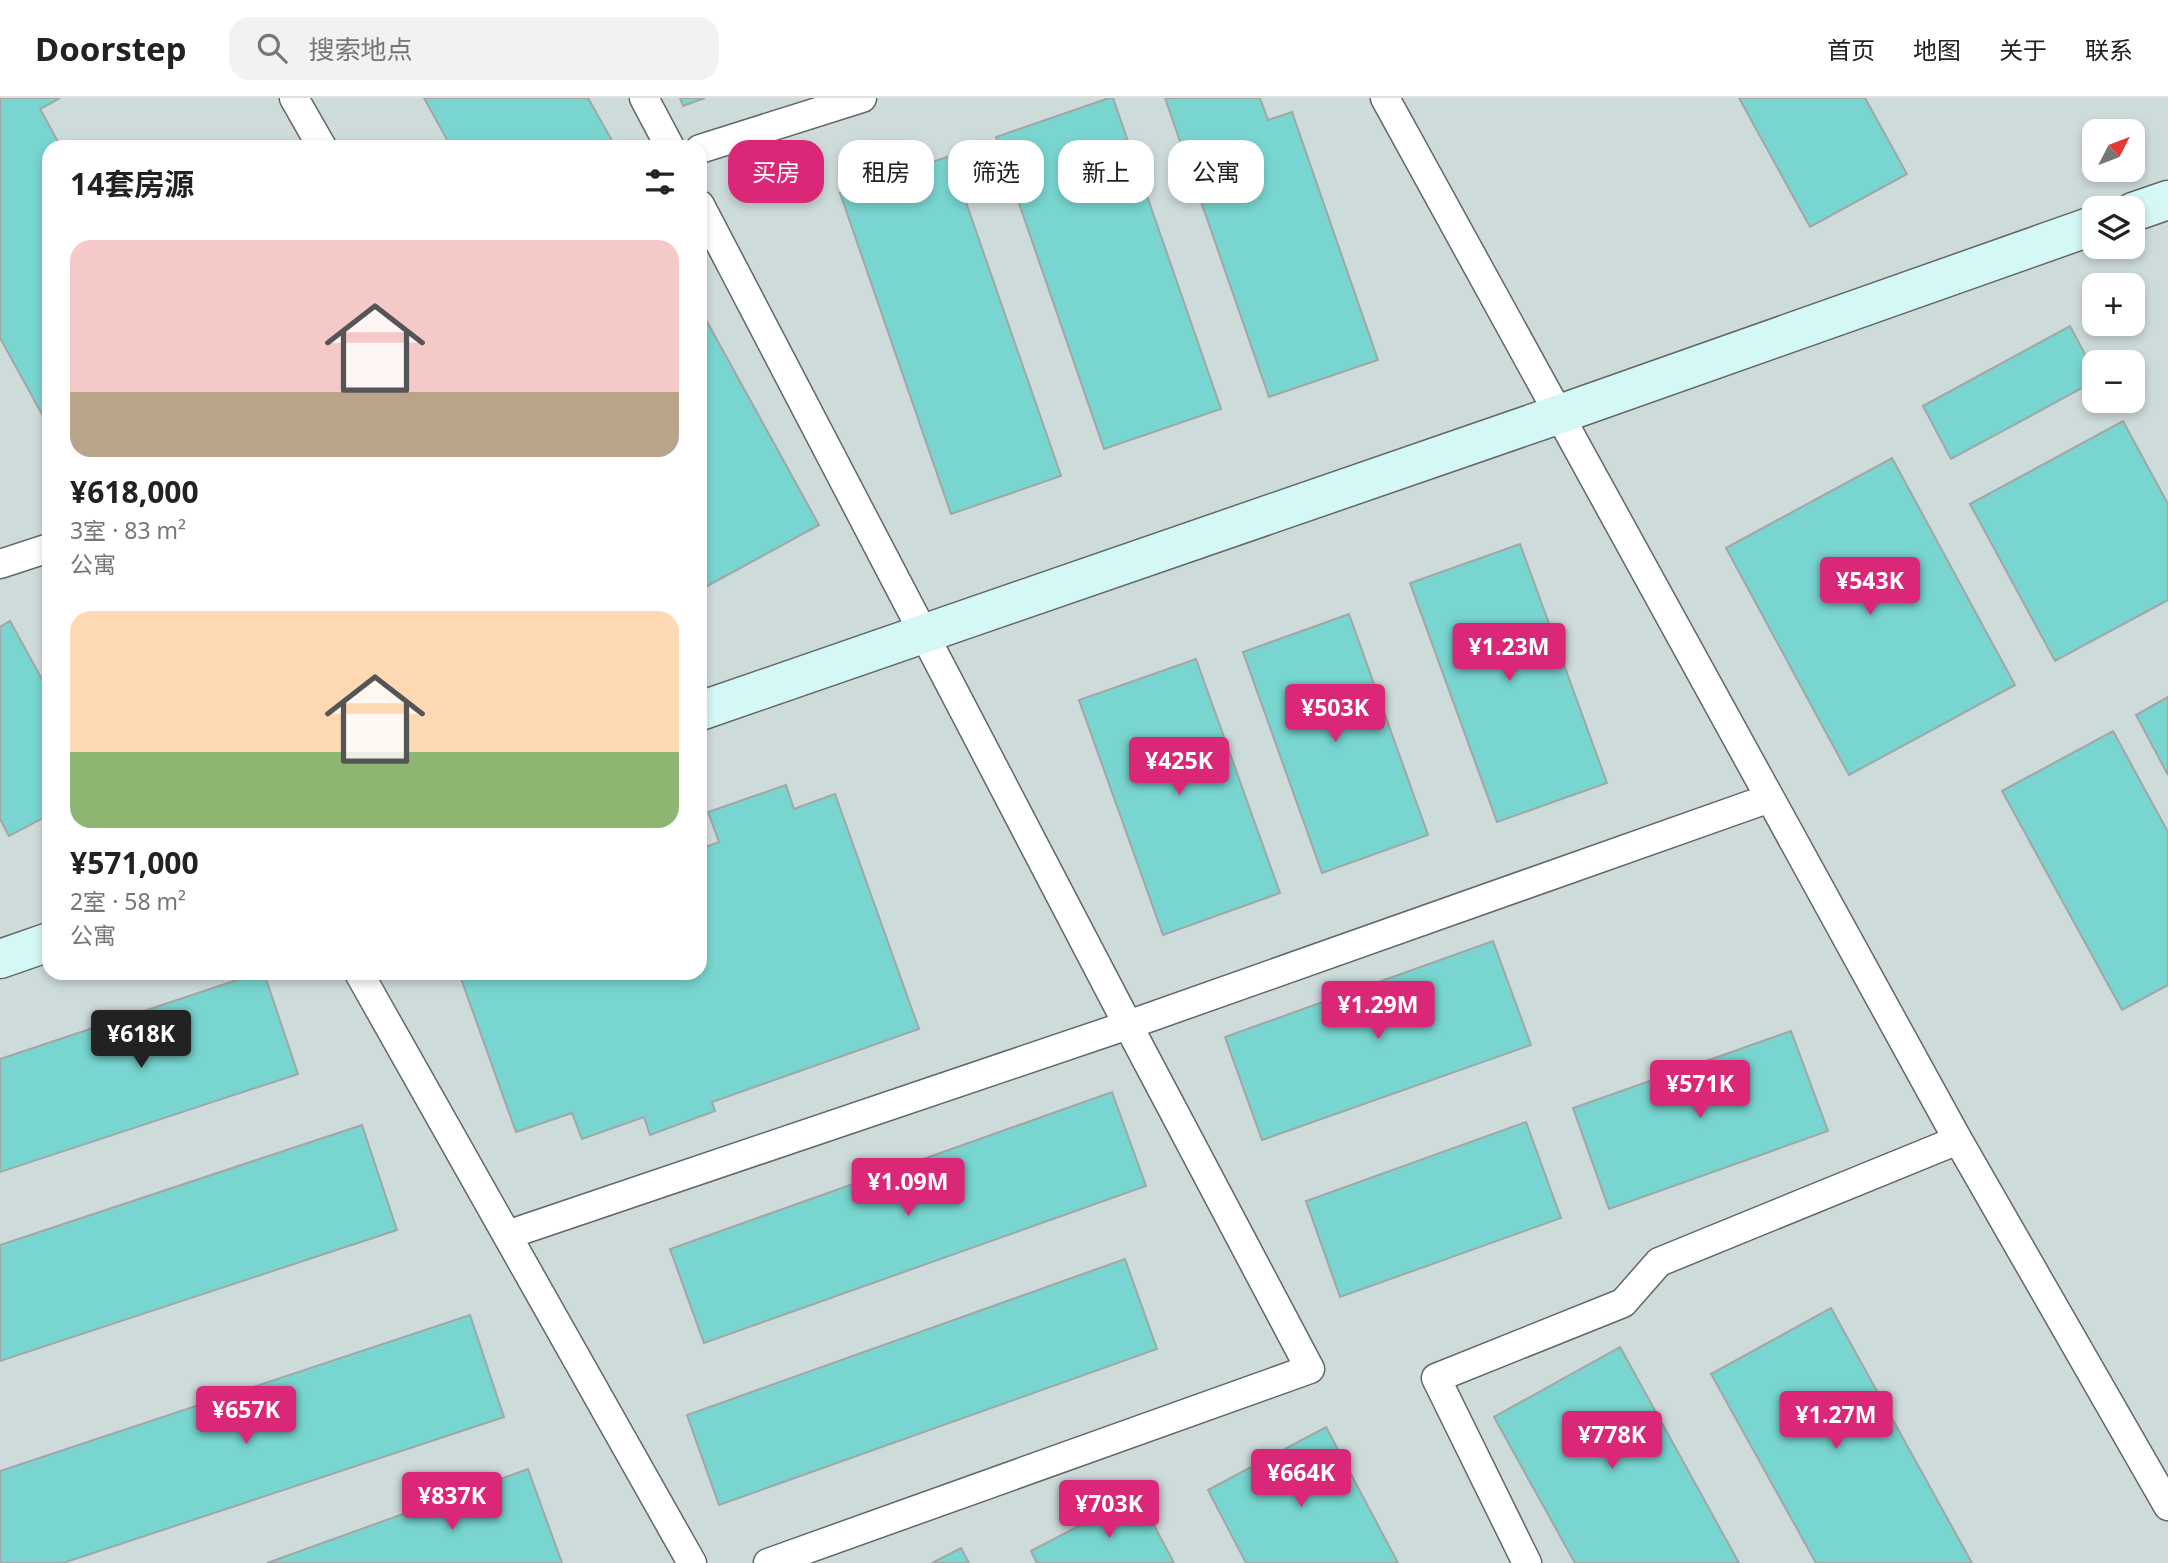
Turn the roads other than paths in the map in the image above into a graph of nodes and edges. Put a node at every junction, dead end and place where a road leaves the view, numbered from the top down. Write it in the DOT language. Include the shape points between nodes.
graph roads {
  1 [pos="293,98"];
  2 [pos="644,98"];
  3 [pos="862,98"];
  4 [pos="1385,98"];
  5 [pos="318,140"];
  6 [pos="666,140"];
  7 [pos="707,147"];
  8 [pos="2168,200"];
  9 [pos="2145,208"];
  10 [pos="707,218"];
  11 [pos="2082,230"];
  12 [pos="1560,414"];
  13 [pos="42,550"];
  14 [pos="0,565"];
  15 [pos="924,633"];
  16 [pos="707,709"];
  17 [pos="1770,798"];
  18 [pos="42,944"];
  19 [pos="0,959"];
  20 [pos="363,980"];
  21 [pos="1128,1025"];
  22 [pos="1958,1140"];
  23 [pos="507,1235"];
  24 [pos="2168,1506"];
  25 [pos="692,1563"];
  26 [pos="768,1563"];
  27 [pos="1527,1563"];
  1 -- 5 [label="street"];
  2 -- 6 [label="street"];
  3 -- 7 [label="street"];
  4 -- 12 [label="street"];
  8 -- 9 [label="street"];
  10 -- 15 [label="street"];
  11 -- 12 [label="street"];
  12 -- 15 [label="street"];
  12 -- 17 [label="street"];
  13 -- 14 [label="street"];
  15 -- 16 [label="street"];
  15 -- 21 [label="street"];
  17 -- 21 [label="street"];
  17 -- 22 [label="street"];
  18 -- 19 [label="street"];
  20 -- 23 [label="street"];
  21 -- 23 [label="street"];
  21 -- 26 [label="street" via="1310,1369"];
  22 -- 24 [label="street"];
  22 -- 27 [label="street" via="1659,1262 1623,1303 1436,1378"];
  23 -- 25 [label="street"];
}
